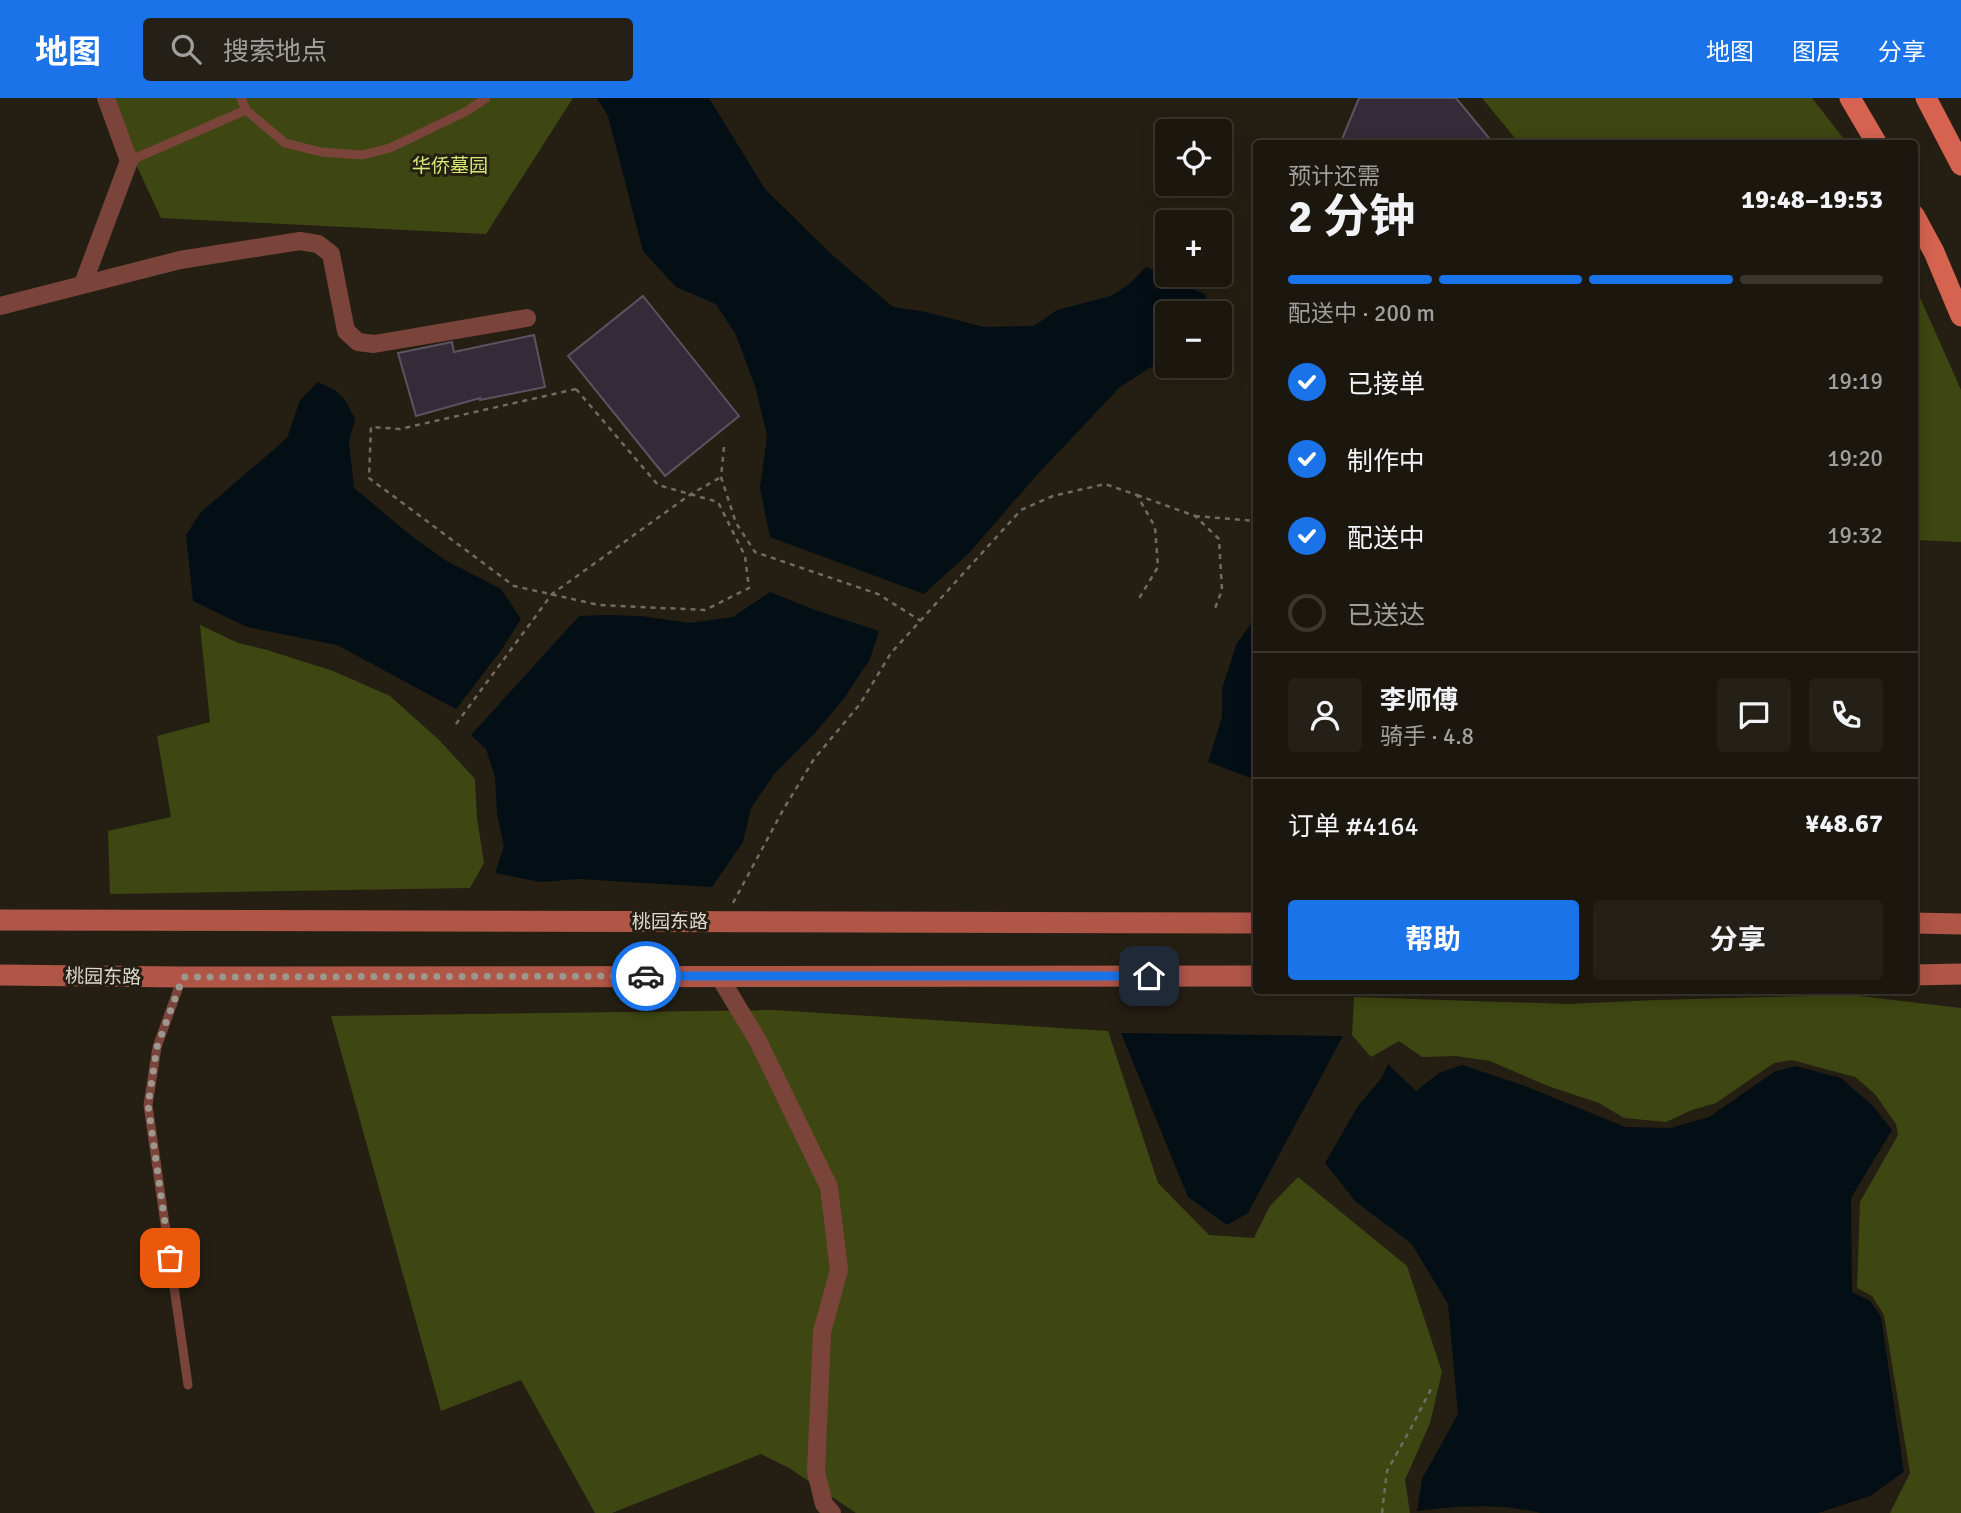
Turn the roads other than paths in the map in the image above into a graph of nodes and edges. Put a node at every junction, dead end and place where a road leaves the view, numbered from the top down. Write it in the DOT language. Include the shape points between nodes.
graph roads {
  1 [pos="106,98"];
  2 [pos="241,98"];
  3 [pos="486,98"];
  4 [pos="1850,98"];
  5 [pos="1926,98"];
  6 [pos="246,110"];
  7 [pos="1875,140"];
  8 [pos="129,161"];
  9 [pos="1961,165"];
  10 [pos="1918,222"];
  11 [pos="83,284"];
  12 [pos="0,306"];
  13 [pos="1961,316"];
  14 [pos="527,318"];
  15 [pos="0,920"];
  16 [pos="1253,923"];
  17 [pos="1918,923"];
  18 [pos="1961,924"];
  19 [pos="1961,974"];
  20 [pos="0,975"];
  21 [pos="1918,975"];
  22 [pos="719,976"];
  23 [pos="1253,976"];
  24 [pos="183,977"];
  25 [pos="188,1385"];
  26 [pos="832,1513"];
  1 -- 8 [label="street"];
  2 -- 6 [label="lane"];
  3 -- 6 [label="lane" via="390,148 362,155 285,143"];
  4 -- 7 [label="main road"];
  5 -- 9 [label="main road"];
  6 -- 8 [label="lane"];
  8 -- 11 [label="street"];
  10 -- 13 [label="main road"];
  11 -- 12 [label="street"];
  11 -- 14 [label="street" via="180,260 300,241 318,244 331,254 346,331 358,342 374,344"];
  15 -- 16 [label="main road, 桃园东路"];
  17 -- 18 [label="main road"];
  19 -- 21 [label="main road"];
  20 -- 24 [label="main road, 桃园东路"];
  22 -- 23 [label="main road, 桃园东路"];
  22 -- 24 [label="main road, 桃园东路"];
  22 -- 26 [label="street" via="758,1041 829,1187 839,1270 822,1332 816,1472 824,1504"];
  24 -- 25 [label="lane" via="157,1047 148,1105"];
}
